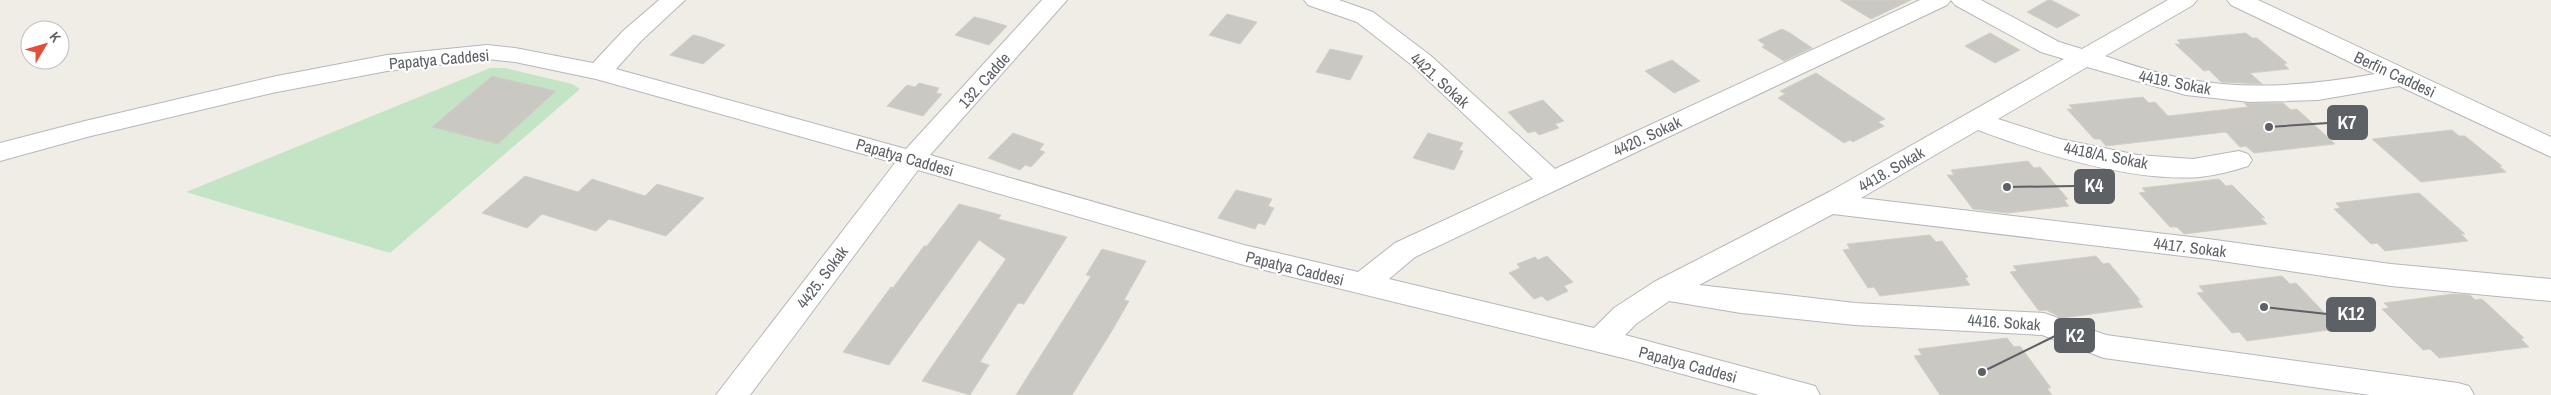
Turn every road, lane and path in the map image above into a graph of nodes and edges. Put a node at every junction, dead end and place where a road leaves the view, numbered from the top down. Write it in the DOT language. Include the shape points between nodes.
graph roads {
  1 [pos="672,0"];
  2 [pos="1055,0"];
  3 [pos="1316,0"];
  4 [pos="1938,0"];
  5 [pos="1963,0"];
  6 [pos="2185,0"];
  7 [pos="2239,0"];
  8 [pos="2085,58"];
  9 [pos="599,72"];
  10 [pos="2403,78"];
  11 [pos="1976,120"];
  12 [pos="2551,148"];
  13 [pos="0,152"];
  14 [pos="912,159"];
  15 [pos="2239,160"];
  16 [pos="1551,180"];
  17 [pos="1828,204"];
  18 [pos="1363,284"];
  19 [pos="1664,290"];
  20 [pos="2551,290"];
  21 [pos="1600,341"];
  22 [pos="732,395"];
  23 [pos="1804,395"];
  24 [pos="2458,395"];
  1 -- 9 [label="street"];
  2 -- 14 [label="street, 132. Cadde"];
  3 -- 16 [label="street, 4421. Sokak" via="1365,17 1422,61"];
  4 -- 16 [label="street, 4420. Sokak"];
  5 -- 8 [label="street, 4419. Sokak" via="2050,47"];
  6 -- 8 [label="street, 4418. Sokak"];
  7 -- 10 [label="street, Berfin Caddesi"];
  8 -- 10 [label="street, 4419. Sokak" via="2186,87 2250,94 2318,92"];
  8 -- 11 [label="street, 4418. Sokak"];
  9 -- 13 [label="street, Papatya Caddesi" via="486,52 397,62 263,87"];
  9 -- 14 [label="street, Papatya Caddesi"];
  10 -- 12 [label="street, Berfin Caddesi"];
  11 -- 15 [label="street, 4418/A. Sokak" via="2008,132 2122,162 2195,168"];
  11 -- 17 [label="street, 4418. Sokak"];
  14 -- 18 [label="street, Papatya Caddesi" via="1244,255"];
  14 -- 22 [label="street, 4425. Sokak"];
  16 -- 18 [label="street, 4420. Sokak" via="1405,250"];
  17 -- 19 [label="street, 4418. Sokak"];
  17 -- 20 [label="street, 4417. Sokak" via="2391,274"];
  18 -- 21 [label="street, Papatya Caddesi"];
  19 -- 21 [label="street, 4418. Sokak" via="1625,316"];
  19 -- 24 [label="street, 4416. Sokak" via="1856,314 2044,324 2104,346"];
  21 -- 23 [label="street, Papatya Caddesi"];
}
